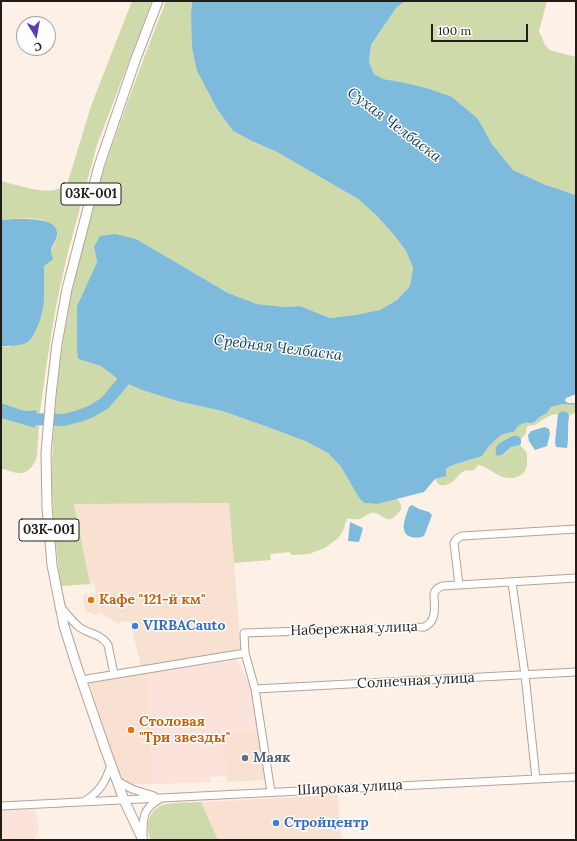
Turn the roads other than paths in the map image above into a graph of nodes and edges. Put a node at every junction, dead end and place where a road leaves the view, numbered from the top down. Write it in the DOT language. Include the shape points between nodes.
graph roads {
  1 [pos="158,1"];
  2 [pos="576,529"];
  3 [pos="576,578"];
  4 [pos="512,583"];
  5 [pos="459,585"];
  6 [pos="60,605"];
  7 [pos="245,653"];
  8 [pos="576,672"];
  9 [pos="114,674"];
  10 [pos="525,675"];
  11 [pos="81,680"];
  12 [pos="255,689"];
  13 [pos="111,765"];
  14 [pos="576,776"];
  15 [pos="536,779"];
  16 [pos="117,781"];
  17 [pos="271,792"];
  18 [pos="162,798"];
  19 [pos="124,800"];
  20 [pos="85,802"];
  21 [pos="1,806"];
  22 [pos="143,840"];
  1 -- 6 [label="main road, 03К-001" via="99,166 67,289 57,344 46,453 52,565"];
  2 -- 5 [label="street" via="459,537 454,543"];
  3 -- 4 [label="street, Набережная улица"];
  4 -- 5 [label="street, Набережная улица"];
  4 -- 10 [label="street"];
  5 -- 7 [label="street, Набережная улица" via="442,586 435,591 434,617 432,622 424,627 244,633"];
  6 -- 9 [label="street" via="80,628 106,640"];
  6 -- 11 [label="main road, 03К-001"];
  7 -- 9 [label="street"];
  7 -- 12 [label="street"];
  8 -- 10 [label="street, Солнечная улица"];
  9 -- 11 [label="street"];
  10 -- 12 [label="street, Солнечная улица"];
  10 -- 15 [label="street"];
  11 -- 13 [label="main road, 03К-001"];
  12 -- 17 [label="street"];
  13 -- 16 [label="main road, 03К-001"];
  13 -- 20 [label="street" via="101,788"];
  14 -- 15 [label="street, Широкая улица"];
  15 -- 17 [label="street, Широкая улица"];
  16 -- 18 [label="street" via="132,789"];
  16 -- 19 [label="main road, 03К-001"];
  17 -- 18 [label="street, Широкая улица"];
  18 -- 19 [label="street, Широкая улица"];
  18 -- 22 [label="street" via="146,810"];
  19 -- 20 [label="street, Широкая улица"];
  19 -- 22 [label="main road, 03К-001"];
  20 -- 21 [label="street, Широкая улица"];
}
